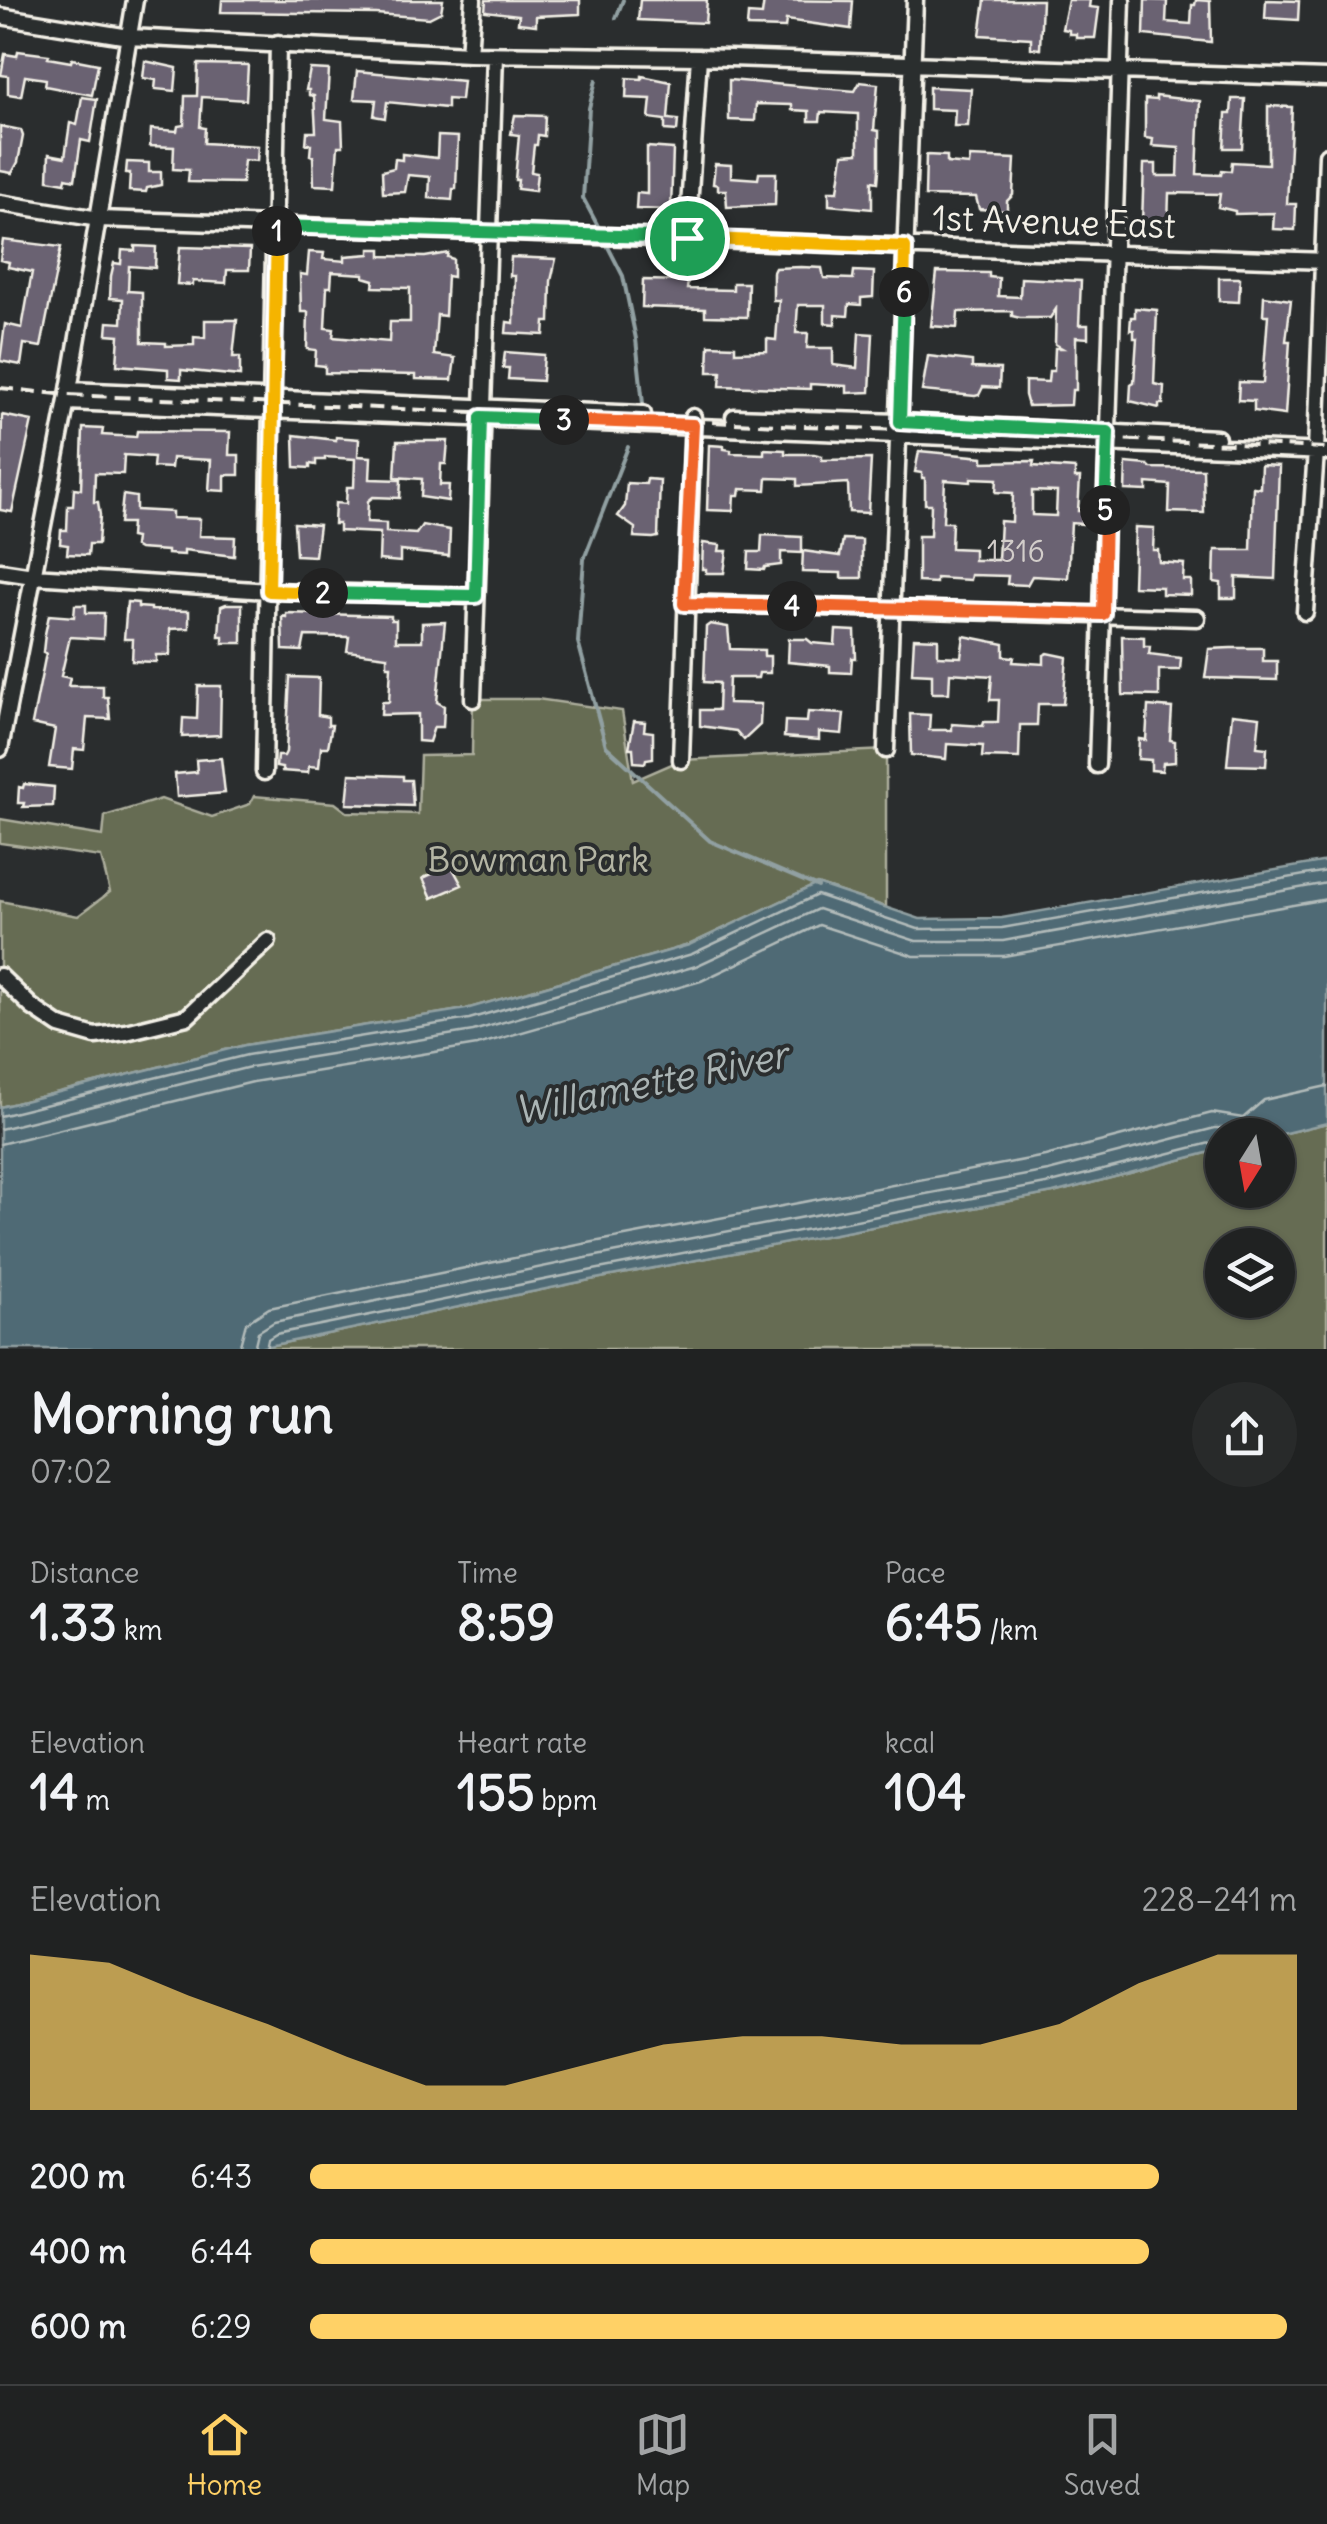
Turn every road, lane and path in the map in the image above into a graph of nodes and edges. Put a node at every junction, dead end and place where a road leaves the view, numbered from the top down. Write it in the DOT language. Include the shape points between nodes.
graph roads {
  1 [pos="135,0"];
  2 [pos="473,0"];
  3 [pos="915,0"];
  4 [pos="1122,0"];
  5 [pos="0,16"];
  6 [pos="129,37"];
  7 [pos="278,42"];
  8 [pos="468,54"];
  9 [pos="495,55"];
  10 [pos="699,57"];
  11 [pos="913,64"];
  12 [pos="1120,72"];
  13 [pos="1327,78"];
  14 [pos="1327,155"];
  15 [pos="0,204"];
  16 [pos="98,219"];
  17 [pos="277,226"];
  18 [pos="487,233"];
  19 [pos="687,238"];
  20 [pos="905,247"];
  21 [pos="1113,254"];
  22 [pos="1325,261"];
  23 [pos="68,396"];
  24 [pos="273,404"];
  25 [pos="481,412"];
  26 [pos="693,421"];
  27 [pos="900,427"];
  28 [pos="1107,437"];
  29 [pos="1321,448"];
  30 [pos="0,571"];
  31 [pos="33,576"];
  32 [pos="269,591"];
  33 [pos="476,596"];
  34 [pos="684,604"];
  35 [pos="893,609"];
  36 [pos="1305,612"];
  37 [pos="1103,614"];
  38 [pos="1197,618"];
  39 [pos="473,699"];
  40 [pos="0,749"];
  41 [pos="886,750"];
  42 [pos="681,760"];
  43 [pos="1097,766"];
  44 [pos="264,772"];
  45 [pos="268,941"];
  46 [pos="0,976"];
  1 -- 6 [label="street"];
  2 -- 8 [label="street"];
  3 -- 11 [label="street"];
  4 -- 12 [label="street"];
  5 -- 6 [label="street"];
  6 -- 7 [label="street"];
  6 -- 16 [label="street"];
  7 -- 8 [label="street"];
  7 -- 17 [label="street"];
  8 -- 9 [label="street"];
  9 -- 10 [label="street"];
  9 -- 18 [label="street"];
  10 -- 11 [label="street"];
  10 -- 19 [label="street"];
  11 -- 12 [label="street"];
  11 -- 20 [label="street"];
  12 -- 13 [label="street"];
  12 -- 21 [label="street"];
  14 -- 22 [label="street"];
  15 -- 16 [label="street, 1st Avenue East"];
  16 -- 17 [label="street, 1st Avenue East"];
  16 -- 23 [label="street"];
  17 -- 18 [label="street, 1st Avenue East"];
  17 -- 24 [label="street"];
  18 -- 19 [label="street, 1st Avenue East"];
  18 -- 25 [label="street"];
  19 -- 20 [label="street, 1st Avenue East"];
  20 -- 21 [label="street, 1st Avenue East"];
  20 -- 27 [label="street"];
  21 -- 22 [label="street, 1st Avenue East"];
  21 -- 28 [label="street"];
  22 -- 29 [label="street"];
  23 -- 24 [label="street"];
  23 -- 31 [label="street"];
  24 -- 25 [label="street"];
  24 -- 32 [label="street"];
  25 -- 26 [label="street"];
  25 -- 33 [label="street"];
  26 -- 27 [label="street"];
  26 -- 34 [label="street"];
  27 -- 28 [label="street"];
  27 -- 35 [label="street"];
  28 -- 29 [label="street"];
  28 -- 37 [label="street"];
  29 -- 36 [label="street"];
  30 -- 31 [label="street"];
  31 -- 32 [label="street"];
  31 -- 40 [label="street"];
  32 -- 33 [label="street"];
  32 -- 44 [label="street"];
  33 -- 39 [label="street"];
  34 -- 35 [label="street"];
  34 -- 42 [label="street"];
  35 -- 37 [label="street"];
  35 -- 41 [label="street"];
  37 -- 38 [label="street"];
  37 -- 43 [label="street"];
  45 -- 46 [label="street" via="187,1017 126,1032 95,1036 60,1026"];
}
